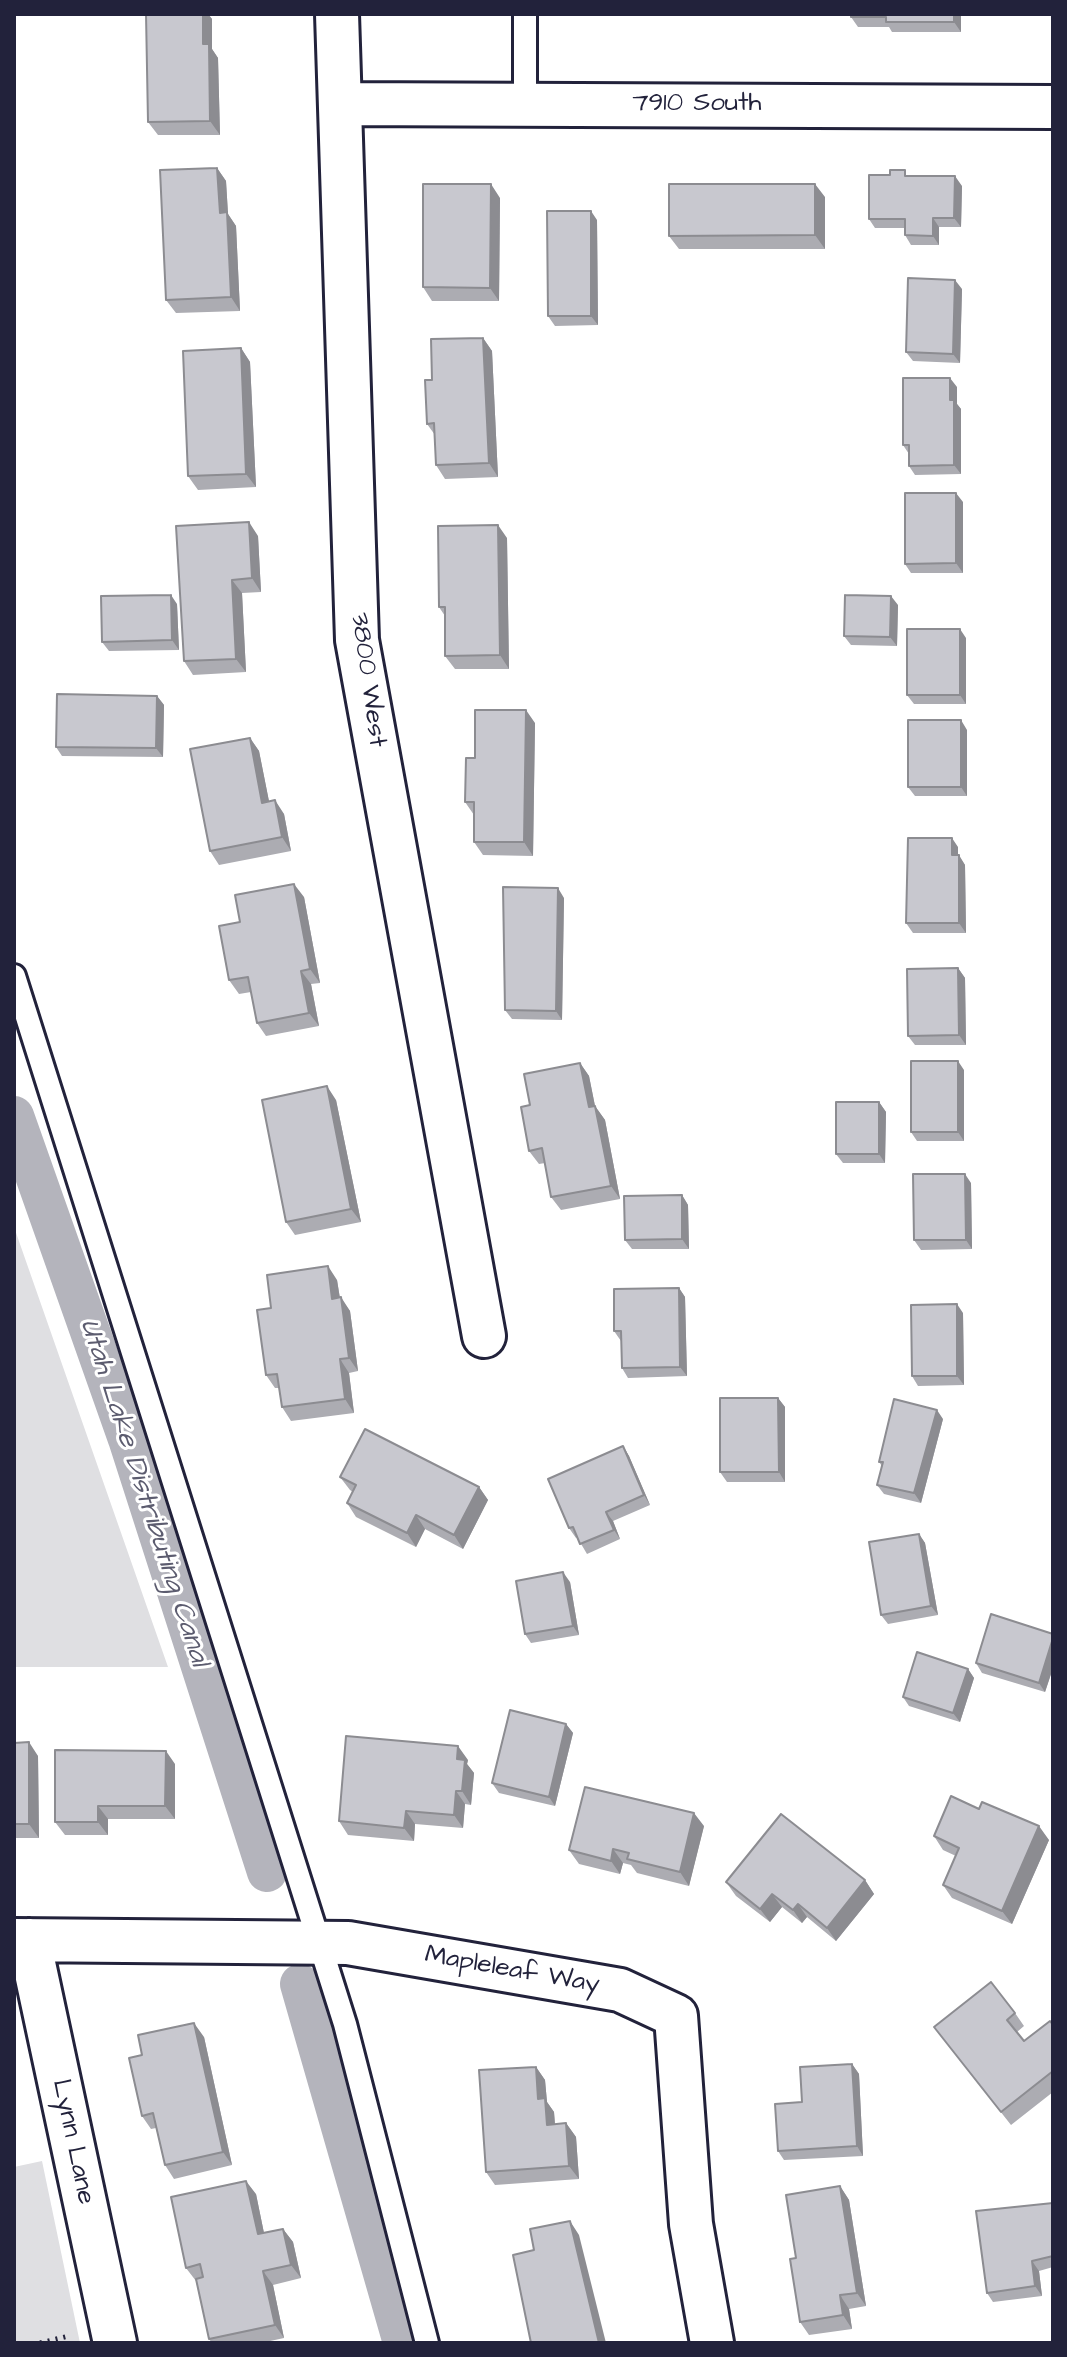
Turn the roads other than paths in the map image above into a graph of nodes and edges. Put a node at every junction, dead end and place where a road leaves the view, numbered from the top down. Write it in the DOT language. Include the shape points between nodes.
graph roads {
  1 [pos="337,14"];
  2 [pos="525,14"];
  3 [pos="340,104"];
  4 [pos="525,105"];
  5 [pos="1053,107"];
  6 [pos="14,976"];
  7 [pos="484,1336"];
  8 [pos="22,1940"];
  9 [pos="320,1943"];
  10 [pos="115,2343"];
  11 [pos="427,2343"];
  12 [pos="712,2343"];
  1 -- 3 [label="street, 3800 West"];
  2 -- 4 [label="lane"];
  3 -- 4 [label="street, 7910 South"];
  3 -- 7 [label="street, 3800 West" via="357,640"];
  4 -- 5 [label="street, 7910 South"];
  6 -- 9 [label="lane"];
  8 -- 9 [label="street, Mapleleaf Way"];
  8 -- 10 [label="street, Lynn Lane"];
  9 -- 11 [label="lane"];
  9 -- 12 [label="street, Mapleleaf Way" via="348,1943 620,1990 676,2016 691,2224"];
}
